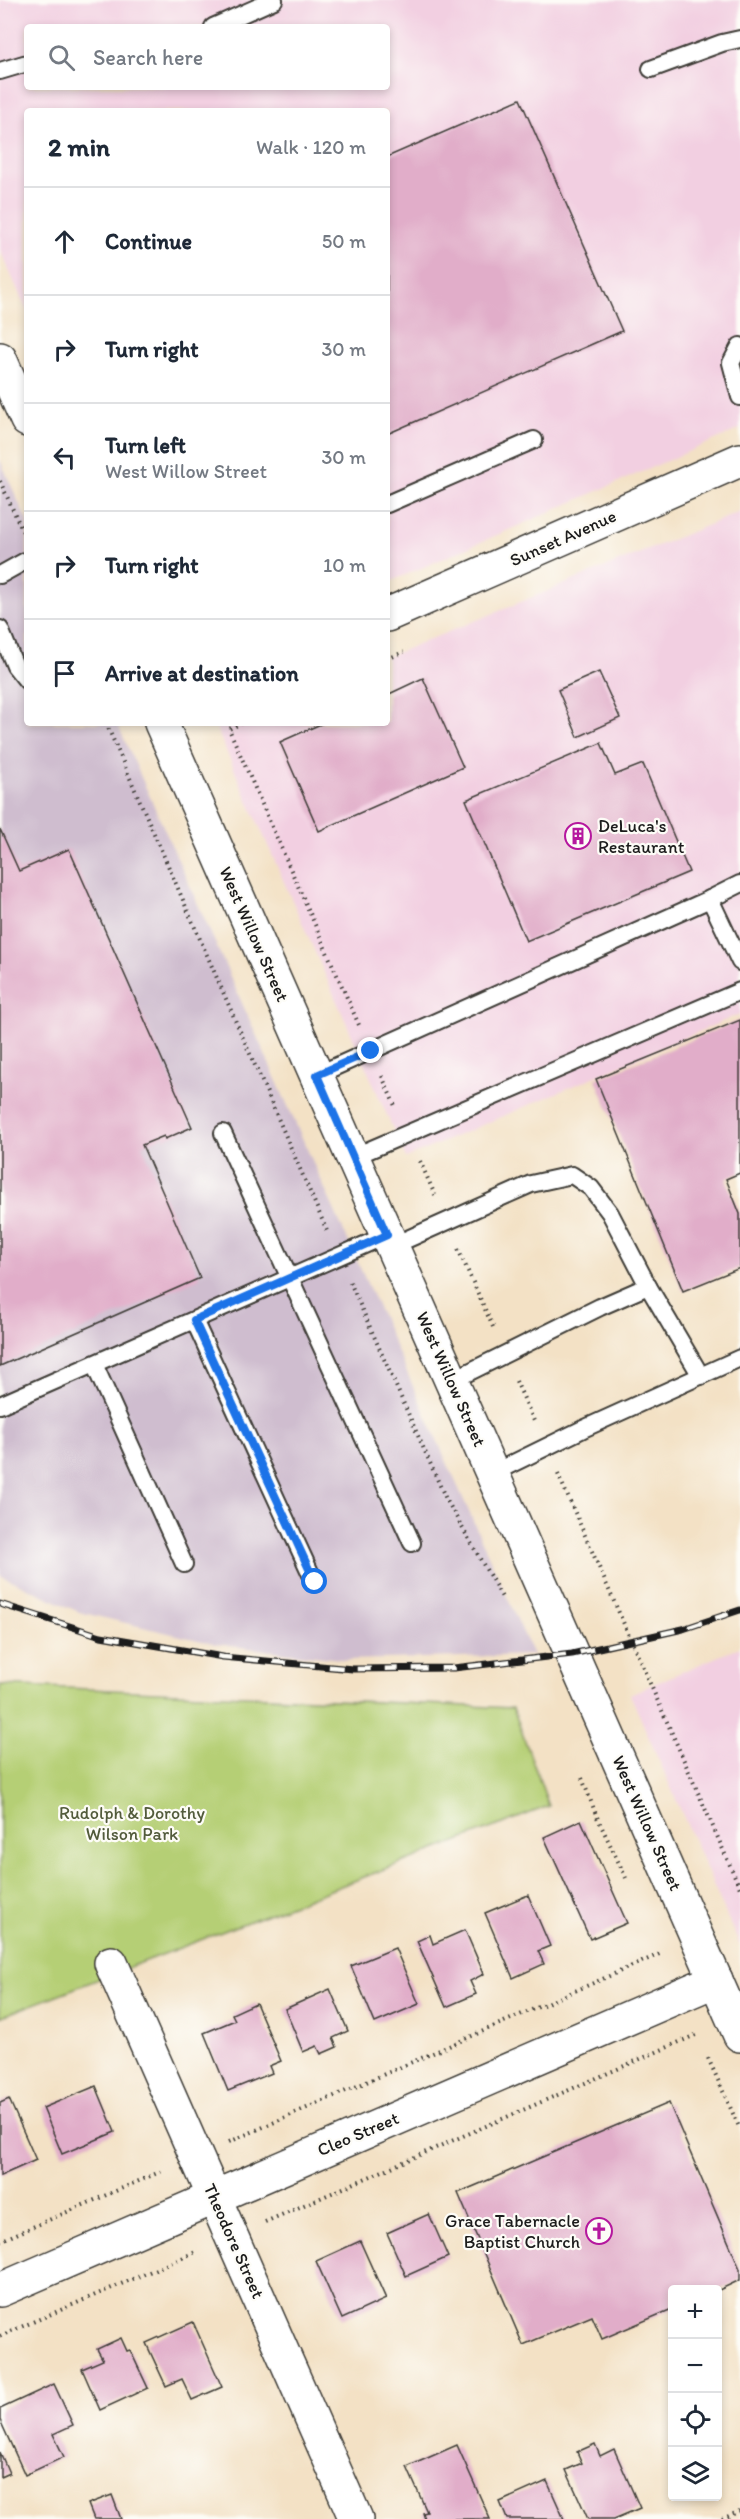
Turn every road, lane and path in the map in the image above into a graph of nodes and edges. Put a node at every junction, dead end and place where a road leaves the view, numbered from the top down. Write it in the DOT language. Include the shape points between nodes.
graph roads {
  1 [pos="274,0"];
  2 [pos="220,24"];
  3 [pos="740,39"];
  4 [pos="24,64"];
  5 [pos="651,69"];
  6 [pos="0,71"];
  7 [pos="740,346"];
  8 [pos="1,362"];
  9 [pos="740,397"];
  10 [pos="24,413"];
  11 [pos="534,440"];
  12 [pos="737,468"];
  13 [pos="0,481"];
  14 [pos="390,503"];
  15 [pos="24,535"];
  16 [pos="24,562"];
  17 [pos="0,575"];
  18 [pos="390,614"];
  19 [pos="0,628"];
  20 [pos="24,677"];
  21 [pos="107,726"];
  22 [pos="162,726"];
  23 [pos="236,726"];
  24 [pos="740,884"];
  25 [pos="710,899"];
  26 [pos="740,962"];
  27 [pos="740,991"];
  28 [pos="371,1051"];
  29 [pos="317,1075"];
  30 [pos="223,1133"];
  31 [pos="408,1134"];
  32 [pos="352,1157"];
  33 [pos="446,1221"];
  34 [pos="390,1240"];
  35 [pos="338,1256"];
  36 [pos="291,1277"];
  37 [pos="648,1287"];
  38 [pos="194,1320"];
  39 [pos="504,1354"];
  40 [pos="740,1358"];
  41 [pos="94,1364"];
  42 [pos="701,1376"];
  43 [pos="451,1381"];
  44 [pos="0,1405"];
  45 [pos="546,1447"];
  46 [pos="492,1473"];
  47 [pos="446,1499"];
  48 [pos="412,1543"];
  49 [pos="184,1564"];
  50 [pos="315,1582"];
  51 [pos="740,1888"];
  52 [pos="111,1963"];
  53 [pos="716,1980"];
  54 [pos="698,2034"];
  55 [pos="740,2035"];
  56 [pos="215,2196"];
  57 [pos="232,2236"];
  58 [pos="0,2290"];
  59 [pos="0,2336"];
  60 [pos="740,2511"];
  61 [pos="356,2519"];
  62 [pos="722,2519"];
  1 -- 2 [label="lane"];
  3 -- 5 [label="lane"];
  4 -- 6 [label="lane"];
  7 -- 9 [label="lane" via="731,363"];
  8 -- 10 [label="street"];
  11 -- 14 [label="lane"];
  12 -- 18 [label="street, Sunset Avenue"];
  13 -- 15 [label="path"];
  16 -- 17 [label="lane"];
  19 -- 20 [label="lane" via="15,666"];
  21 -- 35 [label="path"];
  22 -- 29 [label="street, West Willow Street"];
  23 -- 28 [label="path" via="229,729"];
  24 -- 25 [label="lane"];
  25 -- 26 [label="lane"];
  25 -- 28 [label="lane"];
  27 -- 31 [label="lane"];
  28 -- 29 [label="lane"];
  28 -- 31 [label="path"];
  29 -- 32 [label="street, West Willow Street"];
  30 -- 36 [label="lane"];
  31 -- 32 [label="lane"];
  31 -- 33 [label="path"];
  32 -- 34 [label="street, West Willow Street"];
  33 -- 34 [label="lane"];
  33 -- 37 [label="lane" via="531,1184 572,1175 591,1188 610,1213"];
  33 -- 39 [label="path"];
  34 -- 35 [label="lane"];
  34 -- 43 [label="street, West Willow Street"];
  35 -- 36 [label="lane"];
  35 -- 47 [label="path"];
  36 -- 38 [label="lane"];
  36 -- 48 [label="lane"];
  37 -- 39 [label="lane"];
  37 -- 42 [label="lane"];
  38 -- 41 [label="lane"];
  38 -- 50 [label="lane"];
  39 -- 43 [label="lane"];
  39 -- 45 [label="path"];
  40 -- 42 [label="lane"];
  41 -- 44 [label="lane"];
  41 -- 49 [label="lane"];
  42 -- 45 [label="lane"];
  43 -- 46 [label="street, West Willow Street"];
  45 -- 46 [label="lane"];
  45 -- 51 [label="path"];
  46 -- 53 [label="street, West Willow Street"];
  52 -- 56 [label="street, Theodore Street"];
  53 -- 55 [label="street, West Willow Street"];
  53 -- 56 [label="street, Cleo Street"];
  54 -- 57 [label="path"];
  56 -- 57 [label="street, Theodore Street"];
  56 -- 58 [label="street, Cleo Street"];
  57 -- 59 [label="path"];
  57 -- 61 [label="street, Theodore Street"];
  60 -- 62 [label="path"];
}
